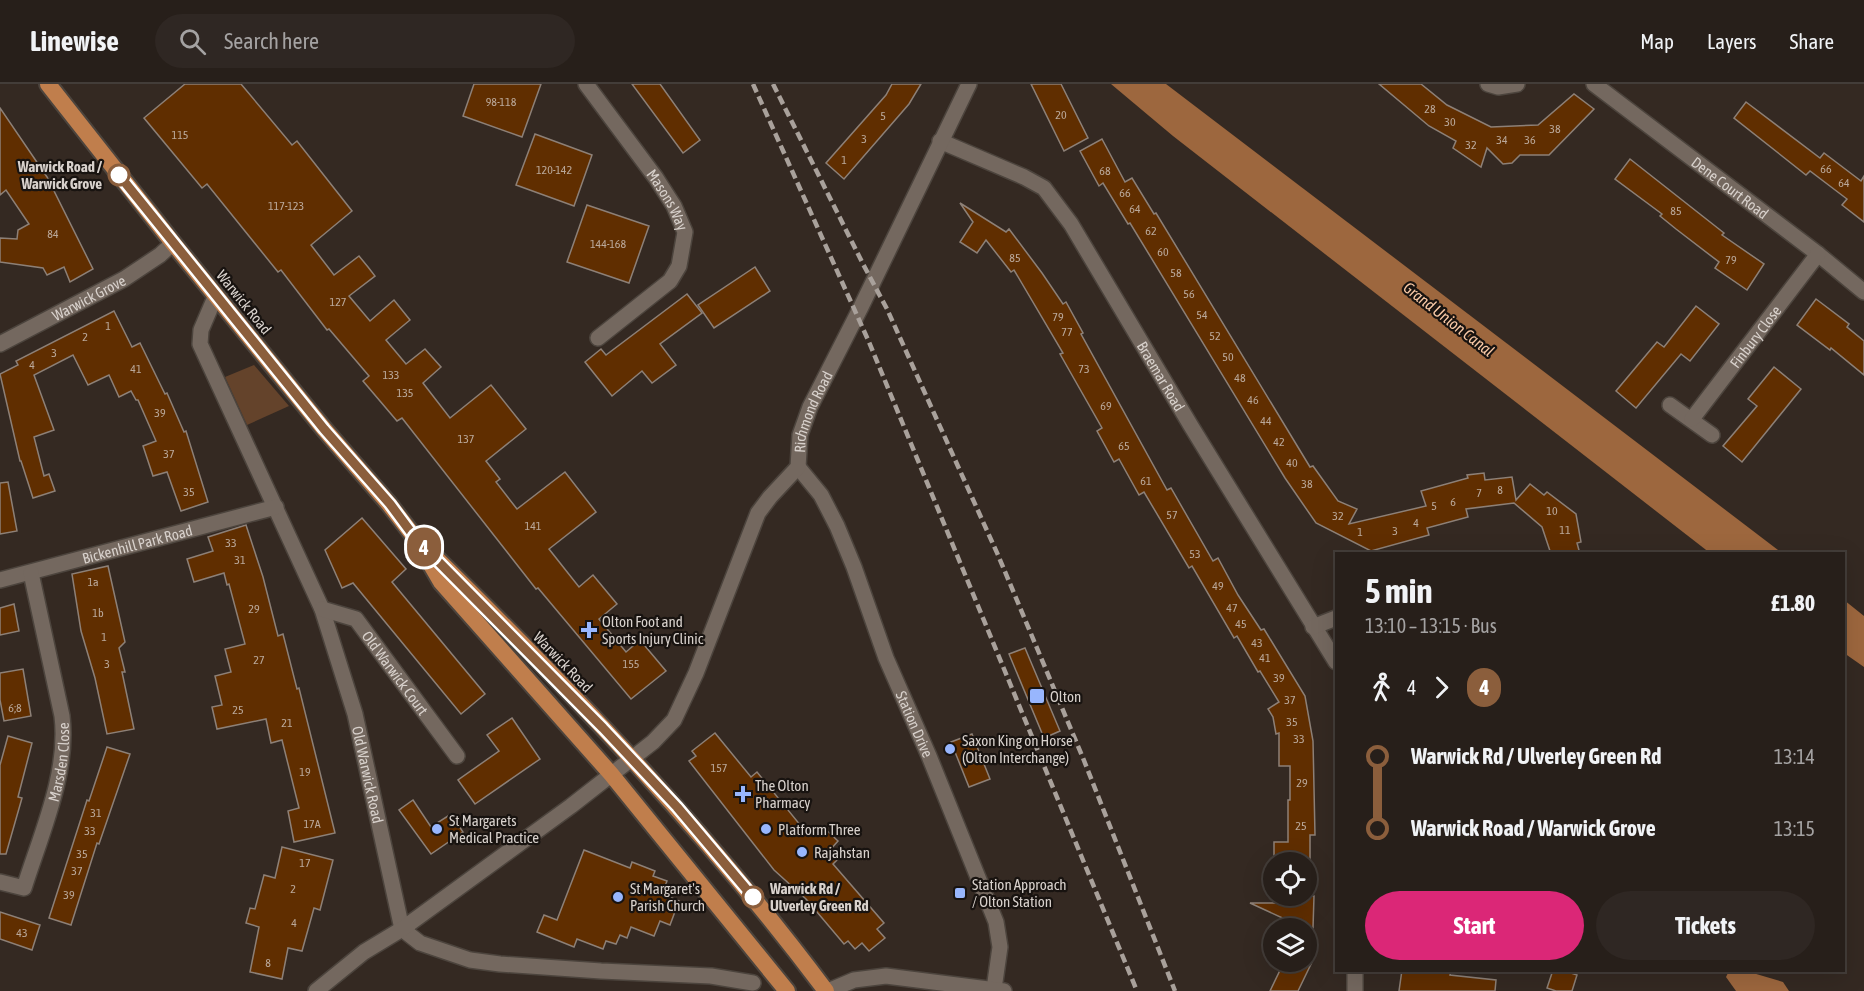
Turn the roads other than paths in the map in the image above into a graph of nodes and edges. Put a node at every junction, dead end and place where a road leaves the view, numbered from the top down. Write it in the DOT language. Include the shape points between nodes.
graph roads {
  1 [pos="48,84"];
  2 [pos="586,84"];
  3 [pos="969,84"];
  4 [pos="1488,84"];
  5 [pos="1517,84"];
  6 [pos="1594,84"];
  7 [pos="940,141"];
  8 [pos="173,243"];
  9 [pos="1818,254"];
  10 [pos="1864,292"];
  11 [pos="216,295"];
  12 [pos="598,338"];
  13 [pos="0,344"];
  14 [pos="1670,405"];
  15 [pos="1692,419"];
  16 [pos="1712,435"];
  17 [pos="798,467"];
  18 [pos="276,507"];
  19 [pos="416,539"];
  20 [pos="31,573"];
  21 [pos="0,580"];
  22 [pos="322,609"];
  23 [pos="1335,618"];
  24 [pos="1314,627"];
  25 [pos="1335,660"];
  26 [pos="457,756"];
  27 [pos="633,759"];
  28 [pos="611,774"];
  29 [pos="0,882"];
  30 [pos="402,929"];
  31 [pos="1355,972"];
  32 [pos="753,983"];
  33 [pos="999,990"];
  34 [pos="316,991"];
  35 [pos="787,991"];
  36 [pos="827,991"];
  37 [pos="1355,991"];
  1 -- 8 [label="highway, Warwick Road"];
  2 -- 12 [label="street, Masons Way" via="662,188 685,232 679,266 670,281"];
  3 -- 7 [label="street, Richmond Road"];
  4 -- 5 [label="street"];
  6 -- 9 [label="street, Dene Court Road"];
  7 -- 17 [label="street, Richmond Road" via="810,407 800,435"];
  7 -- 24 [label="street, Braemar Road" via="1024,177 1044,188 1055,202"];
  8 -- 11 [label="highway, Warwick Road"];
  8 -- 13 [label="street, Warwick Grove" via="124,279"];
  9 -- 10 [label="street, Dene Court Road"];
  9 -- 15 [label="street, Finbury Close"];
  11 -- 18 [label="street, Old Warwick Road" via="201,330 200,345"];
  11 -- 19 [label="highway, Warwick Road"];
  14 -- 15 [label="street"];
  15 -- 16 [label="street"];
  17 -- 27 [label="street, Richmond Road" via="758,513 674,720"];
  17 -- 33 [label="street, Station Drive" via="821,495 837,526 886,658 996,922"];
  18 -- 20 [label="street, Bickenhill Park Road"];
  18 -- 22 [label="street, Old Warwick Road"];
  19 -- 27 [label="highway, Warwick Road"];
  19 -- 28 [label="highway, Warwick Road" via="441,582"];
  20 -- 21 [label="street, Bickenhill Park Road"];
  20 -- 29 [label="street, Marsden Close" via="62,716 63,756 24,888"];
  22 -- 26 [label="street, Old Warwick Court" via="356,619"];
  22 -- 30 [label="street, Old Warwick Road" via="355,714"];
  23 -- 24 [label="street"];
  24 -- 25 [label="street, Braemar Road"];
  27 -- 28 [label="street"];
  27 -- 36 [label="highway, Warwick Road" via="776,924"];
  28 -- 30 [label="street"];
  28 -- 35 [label="highway, Warwick Road"];
  30 -- 32 [label="street" via="420,943 470,960 711,976"];
  30 -- 34 [label="street" via="364,952"];
  31 -- 37 [label="street"];
  33 -- 36 [label="street" via="886,976 854,980"];
}
